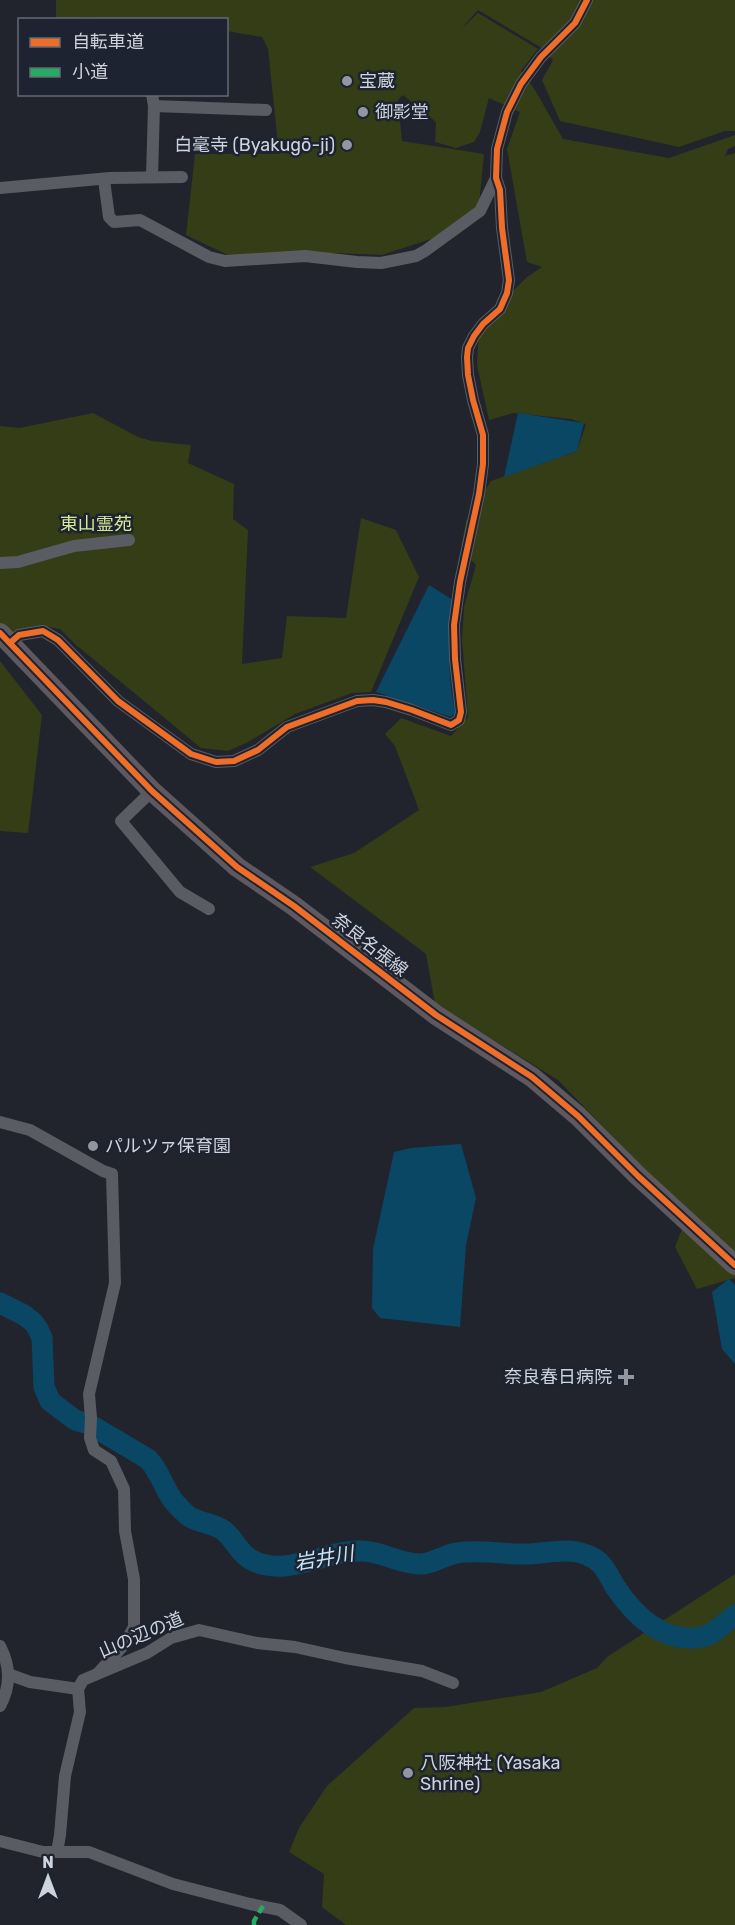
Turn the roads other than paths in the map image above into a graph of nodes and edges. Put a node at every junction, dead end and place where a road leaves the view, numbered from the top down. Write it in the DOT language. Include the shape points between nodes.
graph roads {
  1 [pos="587,0"];
  2 [pos="153,100"];
  3 [pos="266,110"];
  4 [pos="152,177"];
  5 [pos="182,177"];
  6 [pos="495,177"];
  7 [pos="104,180"];
  8 [pos="0,188"];
  9 [pos="129,540"];
  10 [pos="0,563"];
  11 [pos="5,638"];
  12 [pos="152,790"];
  13 [pos="209,909"];
  14 [pos="0,1122"];
  15 [pos="735,1266"];
  16 [pos="0,1646"];
  17 [pos="98,1672"];
  18 [pos="8,1674"];
  19 [pos="453,1683"];
  20 [pos="78,1689"];
  21 [pos="0,1706"];
  22 [pos="0,1841"];
  23 [pos="57,1852"];
  24 [pos="301,1925"];
  1 -- 6 [label="street" via="574,22 521,84 504,121"];
  2 -- 3 [label="street"];
  2 -- 4 [label="street"];
  4 -- 5 [label="street"];
  4 -- 7 [label="street"];
  6 -- 7 [label="street" via="480,211 425,251 371,263 304,256 225,261 209,257 140,220 114,222 108,217"];
  6 -- 11 [label="street" via="500,190 509,280 500,309 483,324 468,348 472,400 483,435 483,464 454,625 459,720 451,725 386,702 357,701 287,727 258,750 234,760 216,762 191,754 118,701 43,631"];
  7 -- 8 [label="street"];
  9 -- 10 [label="street" via="74,546 18,562"];
  11 -- 12 [label="main road, 奈良名張線"];
  12 -- 13 [label="street" via="121,822 180,892"];
  12 -- 15 [label="main road, 奈良名張線" via="237,867 436,1015 532,1077"];
  14 -- 17 [label="street, 山の辺の道" via="30,1130 112,1174 115,1283 89,1394 90,1437 94,1450 111,1461 124,1489 125,1531 134,1579 134,1627 124,1645"];
  16 -- 18 [label="street" via="8,1661"];
  17 -- 19 [label="street, 山の辺の道" via="147,1653 171,1638 199,1630 422,1671"];
  17 -- 20 [label="street" via="83,1680"];
  18 -- 20 [label="street" via="30,1682"];
  18 -- 21 [label="street"];
  20 -- 23 [label="street" via="80,1712 65,1776"];
  22 -- 23 [label="street"];
  23 -- 24 [label="street" via="89,1852 173,1884 280,1910"];
}
